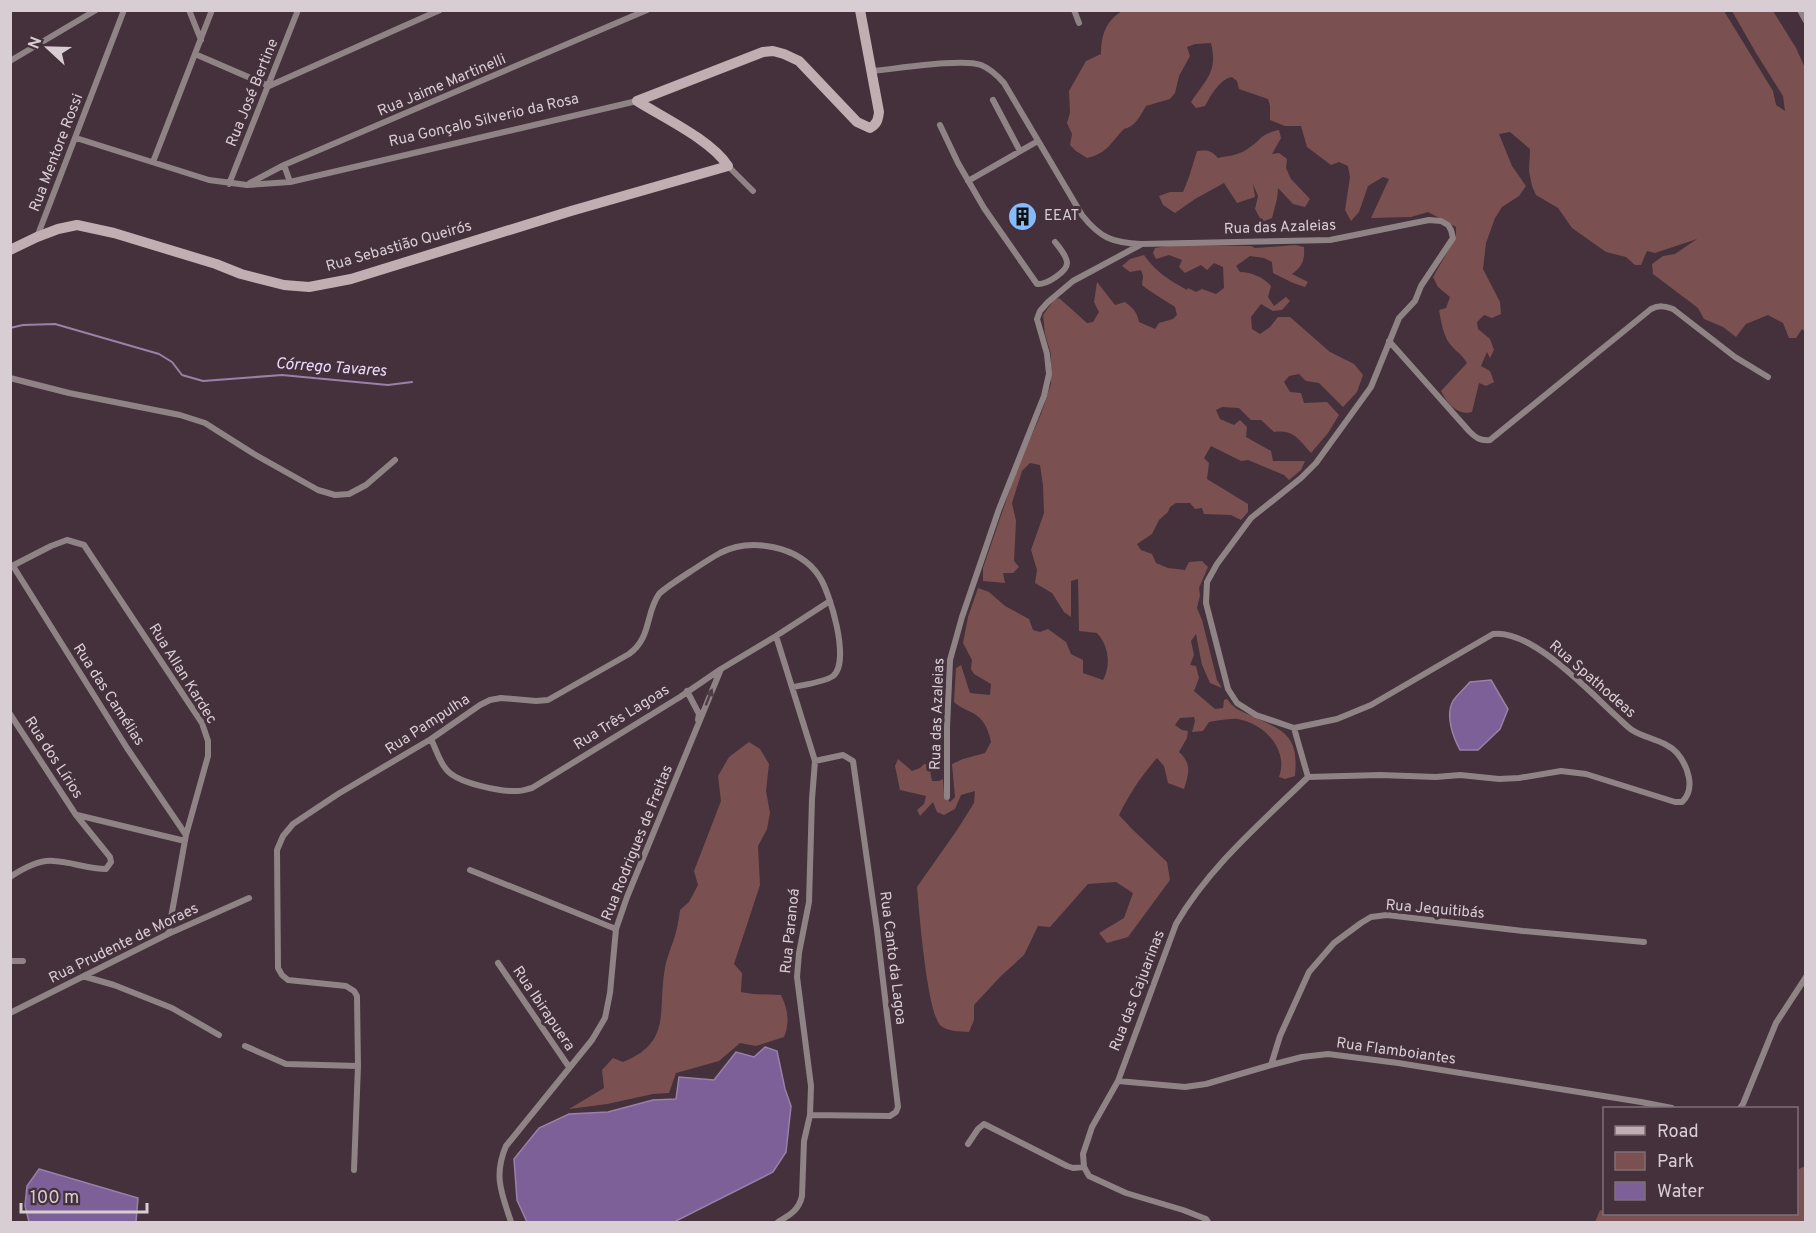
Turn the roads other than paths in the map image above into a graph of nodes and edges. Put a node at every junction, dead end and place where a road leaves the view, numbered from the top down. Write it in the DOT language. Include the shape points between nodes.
graph roads {
  1 [pos="96,10"];
  2 [pos="124,10"];
  3 [pos="189,10"];
  4 [pos="212,10"];
  5 [pos="298,10"];
  6 [pos="440,10"];
  7 [pos="646,10"];
  8 [pos="860,10"];
  9 [pos="1074,10"];
  10 [pos="1800,10"];
  11 [pos="1806,21"];
  12 [pos="1079,23"];
  13 [pos="201,40"];
  14 [pos="195,54"];
  15 [pos="10,61"];
  16 [pos="872,71"];
  17 [pos="269,86"];
  18 [pos="993,100"];
  19 [pos="637,101"];
  20 [pos="940,124"];
  21 [pos="76,138"];
  22 [pos="1038,141"];
  23 [pos="1020,151"];
  24 [pos="153,162"];
  25 [pos="284,165"];
  26 [pos="728,166"];
  27 [pos="968,181"];
  28 [pos="290,182"];
  29 [pos="229,184"];
  30 [pos="247,185"];
  31 [pos="753,192"];
  32 [pos="37,237"];
  33 [pos="1055,242"];
  34 [pos="1141,244"];
  35 [pos="10,250"];
  36 [pos="1389,341"];
  37 [pos="1768,377"];
  38 [pos="10,378"];
  39 [pos="395,460"];
  40 [pos="11,567"];
  41 [pos="830,601"];
  42 [pos="776,636"];
  43 [pos="721,669"];
  44 [pos="793,687"];
  45 [pos="687,691"];
  46 [pos="10,714"];
  47 [pos="698,726"];
  48 [pos="1294,728"];
  49 [pos="431,739"];
  50 [pos="815,761"];
  51 [pos="1308,777"];
  52 [pos="948,797"];
  53 [pos="76,815"];
  54 [pos="186,838"];
  55 [pos="470,870"];
  56 [pos="10,877"];
  57 [pos="249,898"];
  58 [pos="616,929"];
  59 [pos="168,934"];
  60 [pos="1644,942"];
  61 [pos="10,961"];
  62 [pos="23,961"];
  63 [pos="498,963"];
  64 [pos="86,977"];
  65 [pos="1806,977"];
  66 [pos="10,1013"];
  67 [pos="219,1035"];
  68 [pos="245,1046"];
  69 [pos="1271,1065"];
  70 [pos="358,1066"];
  71 [pos="569,1067"];
  72 [pos="1118,1081"];
  73 [pos="1667,1107"];
  74 [pos="1740,1107"];
  75 [pos="810,1115"];
  76 [pos="968,1144"];
  77 [pos="1084,1167"];
  78 [pos="354,1170"];
  79 [pos="511,1222"];
  80 [pos="778,1222"];
  81 [pos="1208,1222"];
  1 -- 15 [label="street"];
  2 -- 21 [label="street, Rua Mentore Rossi"];
  3 -- 13 [label="street"];
  4 -- 13 [label="street"];
  5 -- 17 [label="street, Rua José Bertine"];
  6 -- 17 [label="street"];
  7 -- 25 [label="street, Rua Jaime Martinelli"];
  8 -- 16 [label="street"];
  9 -- 12 [label="street"];
  10 -- 11 [label="street"];
  13 -- 14 [label="street"];
  14 -- 17 [label="street"];
  14 -- 24 [label="street"];
  16 -- 19 [label="street, Rua Gonçalo Silverio da Rosa" via="879,112 878,121 870,128 857,122 799,61 773,51"];
  16 -- 22 [label="street" via="981,65 1004,83"];
  17 -- 29 [label="street, Rua José Bertine"];
  18 -- 23 [label="street"];
  19 -- 26 [label="street" via="722,156"];
  19 -- 28 [label="street, Rua Gonçalo Silverio da Rosa"];
  20 -- 27 [label="street"];
  21 -- 24 [label="street, Rua Gonçalo Silverio da Rosa"];
  21 -- 32 [label="street, Rua Mentore Rossi"];
  22 -- 23 [label="street"];
  22 -- 34 [label="street" via="1093,229 1114,241"];
  23 -- 27 [label="street"];
  24 -- 29 [label="street, Rua Gonçalo Silverio da Rosa"];
  25 -- 28 [label="street"];
  25 -- 30 [label="street, Rua Jaime Martinelli"];
  26 -- 31 [label="street"];
  26 -- 32 [label="street, Rua Sebastião Queirós" via="351,279 309,287 241,274 97,228 77,225"];
  27 -- 33 [label="street" via="1037,284 1046,284 1065,268 1066,257"];
  28 -- 30 [label="street, Rua Gonçalo Silverio da Rosa"];
  29 -- 30 [label="street, Rua Gonçalo Silverio da Rosa"];
  32 -- 35 [label="street, Rua Sebastião Queirós"];
  34 -- 36 [label="street, Rua das Azaleias" via="1330,240 1422,221 1441,221 1452,230 1453,238 1399,318"];
  34 -- 52 [label="street, Rua das Azaleias" via="1073,281 1048,302 1037,319 1047,354 1044,396 999,509 950,660"];
  36 -- 37 [label="street" via="1482,441 1490,440 1656,306 1673,309"];
  36 -- 48 [label="street, Rua das Azaleias" via="1371,387 1316,463 1251,518 1207,582 1206,603 1228,689 1237,703 1256,715"];
  38 -- 39 [label="street" via="205,423 318,490 335,495 350,494 366,485"];
  40 -- 54 [label="street, Rua das Camélias"];
  40 -- 54 [label="street, Rua Allan Kardec" via="67,540 84,545 202,723 208,756"];
  41 -- 42 [label="street, Rua Três Lagoas"];
  41 -- 44 [label="street, Rua Pampulha" via="838,635 838,668 834,676"];
  41 -- 49 [label="street, Rua Pampulha" via="820,577 807,562 787,551 753,545 721,553 660,592 638,647 628,654 548,700 490,700"];
  42 -- 43 [label="street, Rua Três Lagoas"];
  42 -- 44 [label="street, Rua Paranoá"];
  43 -- 45 [label="street, Rua Três Lagoas"];
  47 -- 43 [label="street, Rua Rodrigues de Freitas, one-way"];
  44 -- 50 [label="street, Rua Paranoá"];
  45 -- 47 [label="street" via="699,714"];
  45 -- 49 [label="street, Rua Três Lagoas" via="522,791 452,776"];
  46 -- 53 [label="street, Rua dos Lírios"];
  47 -- 58 [label="street, Rua Rodrigues de Freitas"];
  48 -- 51 [label="street"];
  48 -- 51 [label="street, Rua Spathodeas" via="1337,719 1371,705 1492,634 1502,633 1534,646 1632,729 1664,743 1676,753 1688,773 1689,788 1682,802 1675,802 1586,774 1561,771 1499,778 1380,774"];
  49 -- 70 [label="street, Rua Pampulha" via="293,824 277,850 278,968 288,980 346,986 354,991"];
  50 -- 75 [label="street, Rua Paranoá" via="809,902 797,977 811,1086"];
  50 -- 75 [label="street, Rua Canto da Lagoa" via="843,755 853,760 898,1107 890,1116"];
  51 -- 72 [label="street, Rua das Cajuarinas" via="1240,843 1190,900 1176,924"];
  53 -- 54 [label="street"];
  53 -- 56 [label="street, Rua dos Lírios" via="110,857 106,869 45,861"];
  54 -- 59 [label="street, Rua Allan Kardec"];
  55 -- 58 [label="street"];
  57 -- 59 [label="street, Rua Prudente de Moraes"];
  58 -- 71 [label="street, Rua Rodrigues de Freitas" via="605,1018"];
  59 -- 64 [label="street, Rua Prudente de Moraes"];
  60 -- 69 [label="street, Rua Jequitibás" via="1387,915 1371,917 1334,943 1309,972"];
  61 -- 62 [label="street"];
  63 -- 71 [label="street, Rua Ibirapuera"];
  64 -- 66 [label="street, Rua Prudente de Moraes"];
  64 -- 67 [label="street" via="172,1008"];
  65 -- 74 [label="street" via="1776,1023"];
  68 -- 70 [label="street" via="286,1064"];
  69 -- 72 [label="street, Rua Flamboiantes" via="1185,1087"];
  69 -- 73 [label="street, Rua Flamboiantes" via="1328,1054"];
  70 -- 78 [label="street, Rua Pampulha"];
  71 -- 79 [label="street, Rua Rodrigues de Freitas" via="506,1146 500,1161 502,1194"];
  72 -- 77 [label="street, Rua das Cajuarinas" via="1092,1127 1083,1154"];
  75 -- 80 [label="street, Rua Paranoá" via="804,1141 800,1205"];
  76 -- 77 [label="street" via="978,1129 986,1125 1067,1166"];
  77 -- 81 [label="street" via="1089,1176 1126,1193"];
}
